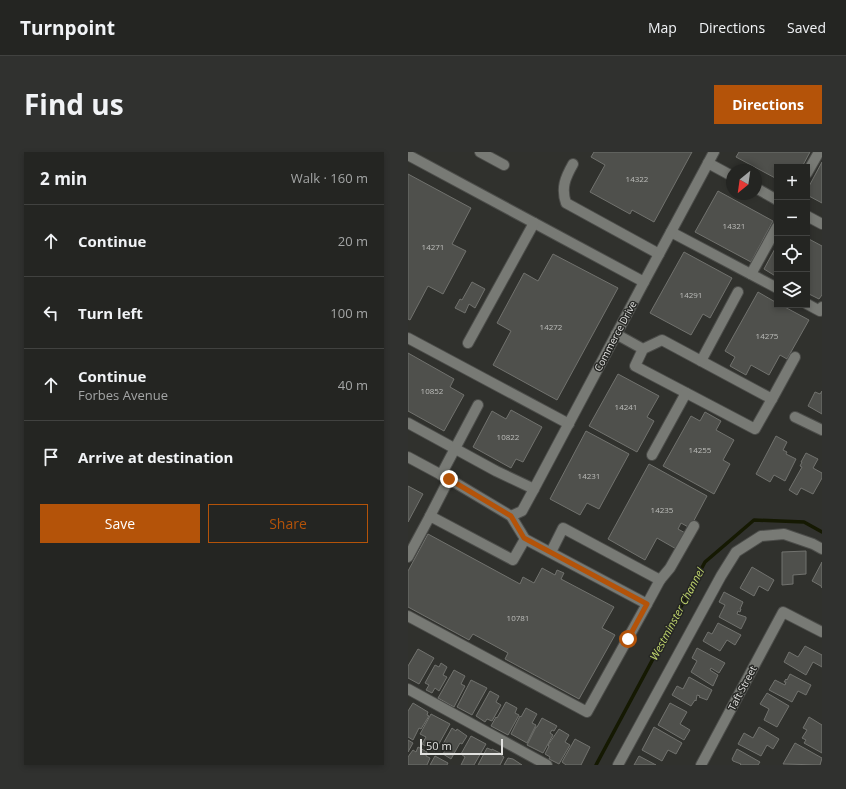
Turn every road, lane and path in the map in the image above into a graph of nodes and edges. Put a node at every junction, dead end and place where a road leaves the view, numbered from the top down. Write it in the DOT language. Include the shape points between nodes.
graph roads {
  1 [pos="480,152"];
  2 [pos="714,152"];
  3 [pos="819,152"];
  4 [pos="408,155"];
  5 [pos="708,163"];
  6 [pos="572,164"];
  7 [pos="504,165"];
  8 [pos="810,168"];
  9 [pos="726,173"];
  10 [pos="762,191"];
  11 [pos="774,198"];
  12 [pos="810,218"];
  13 [pos="534,223"];
  14 [pos="822,224"];
  15 [pos="671,232"];
  16 [pos="774,232"];
  17 [pos="659,254"];
  18 [pos="751,274"];
  19 [pos="644,282"];
  20 [pos="774,286"];
  21 [pos="738,292"];
  22 [pos="810,306"];
  23 [pos="822,307"];
  24 [pos="616,334"];
  25 [pos="408,338"];
  26 [pos="468,343"];
  27 [pos="643,349"];
  28 [pos="795,357"];
  29 [pos="701,361"];
  30 [pos="686,393"];
  31 [pos="772,399"];
  32 [pos="478,405"];
  33 [pos="795,417"];
  34 [pos="408,423"];
  35 [pos="569,424"];
  36 [pos="822,430"];
  37 [pos="455,448"];
  38 [pos="652,455"];
  39 [pos="408,457"];
  40 [pos="445,477"];
  41 [pos="534,489"];
  42 [pos="430,516"];
  43 [pos="511,516"];
  44 [pos="694,526"];
  45 [pos="524,538"];
  46 [pos="822,549"];
  47 [pos="551,552"];
  48 [pos="408,557"];
  49 [pos="660,580"];
  50 [pos="647,604"];
  51 [pos="408,616"];
  52 [pos="822,632"];
  53 [pos="408,689"];
  54 [pos="531,761"];
  55 [pos="547,765"];
  56 [pos="618,765"];
  57 [pos="701,765"];
  1 -- 7 [label="street"];
  2 -- 5 [label="street, Commerce Drive"];
  3 -- 8 [label="street"];
  4 -- 13 [label="street"];
  5 -- 9 [label="street"];
  5 -- 15 [label="street, Commerce Drive"];
  6 -- 17 [label="street" via="563,188 566,203"];
  10 -- 11 [label="street"];
  12 -- 14 [label="street"];
  13 -- 19 [label="street"];
  13 -- 26 [label="street"];
  15 -- 17 [label="street, Commerce Drive"];
  15 -- 18 [label="street"];
  16 -- 18 [label="street"];
  17 -- 19 [label="street, Commerce Drive"];
  18 -- 20 [label="street"];
  19 -- 24 [label="street, Commerce Drive"];
  21 -- 29 [label="street"];
  22 -- 23 [label="street" via="820,311"];
  24 -- 27 [label="street"];
  24 -- 35 [label="street, Commerce Drive"];
  25 -- 35 [label="street"];
  27 -- 29 [label="street" via="662,340"];
  27 -- 30 [label="street" via="635,366"];
  28 -- 31 [label="street"];
  29 -- 31 [label="street"];
  30 -- 31 [label="street" via="755,429"];
  30 -- 38 [label="street"];
  32 -- 37 [label="street"];
  33 -- 36 [label="street"];
  34 -- 37 [label="street"];
  35 -- 41 [label="street, Commerce Drive"];
  37 -- 40 [label="street"];
  37 -- 41 [label="street"];
  39 -- 40 [label="street"];
  40 -- 42 [label="street"];
  40 -- 43 [label="street"];
  41 -- 43 [label="street, Commerce Drive" via="522,511"];
  42 -- 45 [label="street" via="513,560"];
  42 -- 48 [label="street"];
  43 -- 45 [label="street"];
  44 -- 49 [label="street" via="670,568"];
  45 -- 47 [label="street"];
  46 -- 56 [label="street" via="784,534 761,536 736,552"];
  47 -- 49 [label="street" via="563,528"];
  47 -- 50 [label="street"];
  49 -- 50 [label="street"];
  50 -- 51 [label="street" via="587,712"];
  52 -- 57 [label="street, Taft Street" via="784,612"];
  53 -- 54 [label="street"];
  54 -- 55 [label="street"];
}
